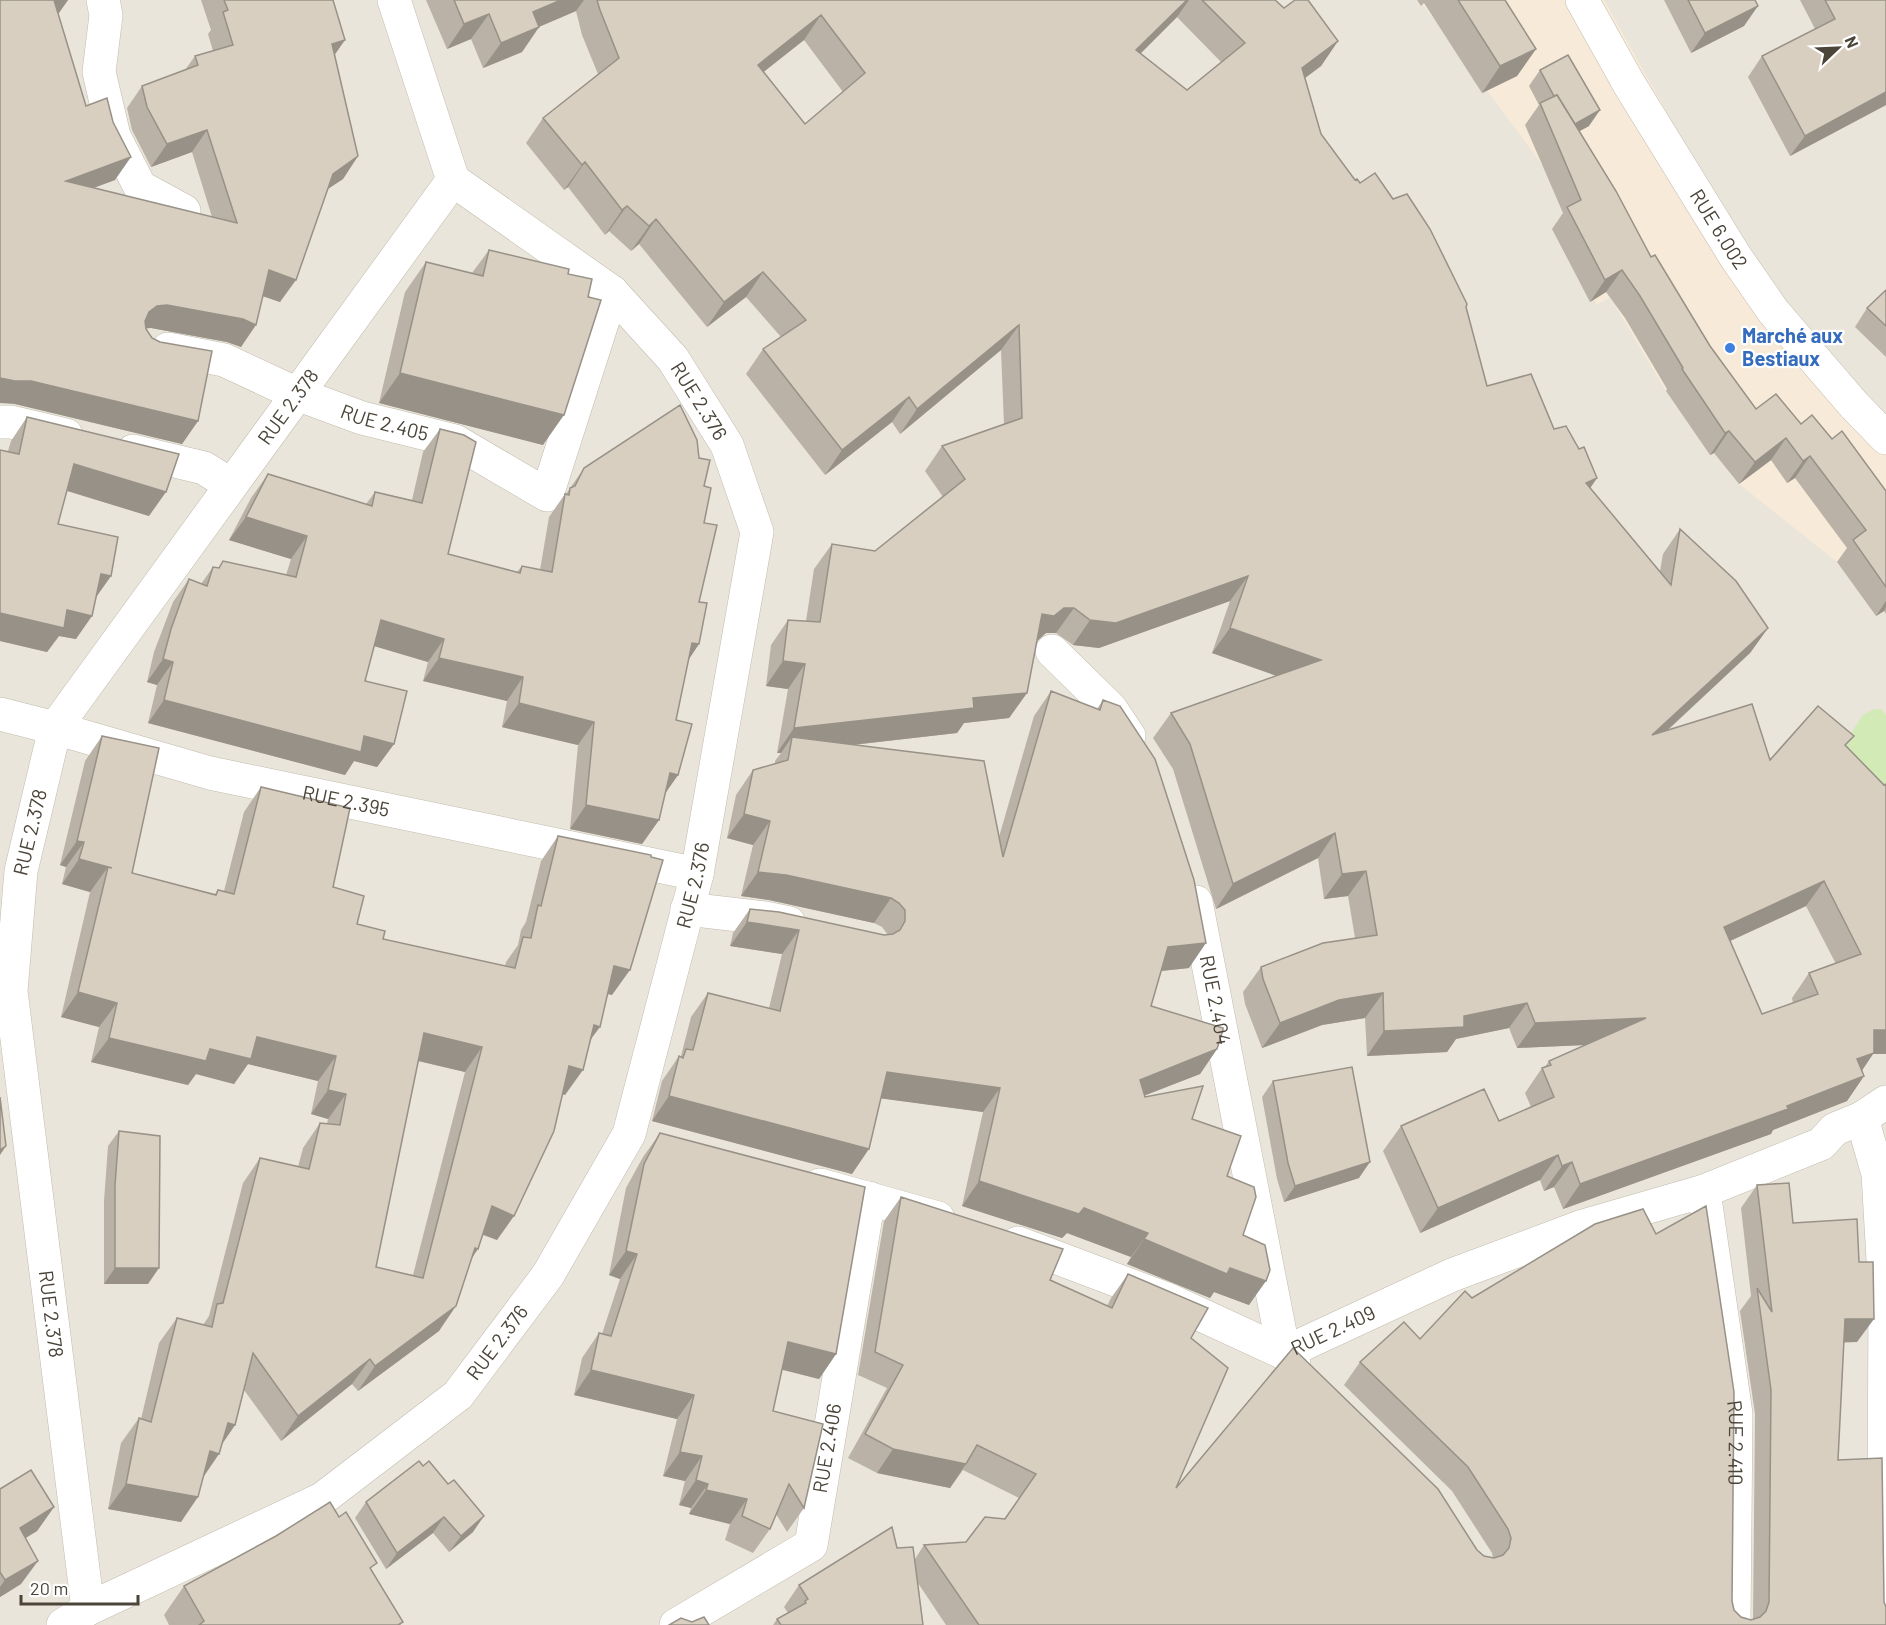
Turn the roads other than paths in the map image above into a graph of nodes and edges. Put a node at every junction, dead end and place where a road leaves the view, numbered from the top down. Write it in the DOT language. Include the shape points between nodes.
graph roads {
  1 [pos="103,0"];
  2 [pos="394,0"];
  3 [pos="1582,0"];
  4 [pos="453,180"];
  5 [pos="184,211"];
  6 [pos="612,292"];
  7 [pos="148,346"];
  8 [pos="297,394"];
  9 [pos="0,422"];
  10 [pos="1886,438"];
  11 [pos="231,485"];
  12 [pos="1052,651"];
  13 [pos="0,714"];
  14 [pos="55,728"];
  15 [pos="1142,756"];
  16 [pos="697,873"];
  17 [pos="1188,877"];
  18 [pos="687,909"];
  19 [pos="818,929"];
  20 [pos="1874,1110"];
  21 [pos="789,1177"];
  22 [pos="1704,1191"];
  23 [pos="868,1198"];
  24 [pos="961,1225"];
  25 [pos="993,1235"];
  26 [pos="1284,1353"];
  27 [pos="1318,1386"];
  28 [pos="322,1498"];
  29 [pos="1885,1507"];
  30 [pos="340,1528"];
  31 [pos="76,1617"];
  32 [pos="676,1625"];
  33 [pos="1734,1625"];
  34 [pos="1886,1625"];
  1 -- 5 [label="street" via="106,15 99,72 114,136 140,187"];
  2 -- 4 [label="street"];
  3 -- 10 [label="street, RUE 6.002" via="1635,94 1773,311"];
  4 -- 6 [label="street, RUE 2.376"];
  4 -- 8 [label="street, RUE 2.378"];
  6 -- 8 [label="street, RUE 2.405" via="547,495 455,441 362,418"];
  6 -- 16 [label="street, RUE 2.376" via="673,359 727,445 757,532"];
  7 -- 8 [label="street, RUE 2.405" via="224,360"];
  8 -- 11 [label="street, RUE 2.378"];
  9 -- 11 [label="street" via="204,468"];
  11 -- 14 [label="street, RUE 2.378"];
  12 -- 15 [label="street" via="1111,709"];
  13 -- 14 [label="street, RUE 2.395"];
  14 -- 16 [label="street, RUE 2.395" via="210,773"];
  14 -- 31 [label="street, RUE 2.378" via="21,871 10,991"];
  16 -- 18 [label="street, RUE 2.376"];
  17 -- 26 [label="street, RUE 2.404"];
  18 -- 19 [label="street"];
  18 -- 28 [label="street, RUE 2.376" via="641,1137 548,1275 458,1395"];
  20 -- 22 [label="street, RUE 2.409" via="1835,1129 1821,1144"];
  20 -- 29 [label="street" via="1885,1283"];
  21 -- 23 [label="street"];
  22 -- 26 [label="street, RUE 2.409" via="1583,1226 1452,1275"];
  22 -- 33 [label="street, RUE 2.410" via="1736,1414"];
  23 -- 24 [label="street"];
  23 -- 32 [label="street, RUE 2.406" via="811,1545"];
  25 -- 26 [label="street, RUE 2.409" via="1169,1300"];
  26 -- 27 [label="street"];
  28 -- 30 [label="street"];
  28 -- 31 [label="street, RUE 2.376"];
  29 -- 34 [label="street"];
}
